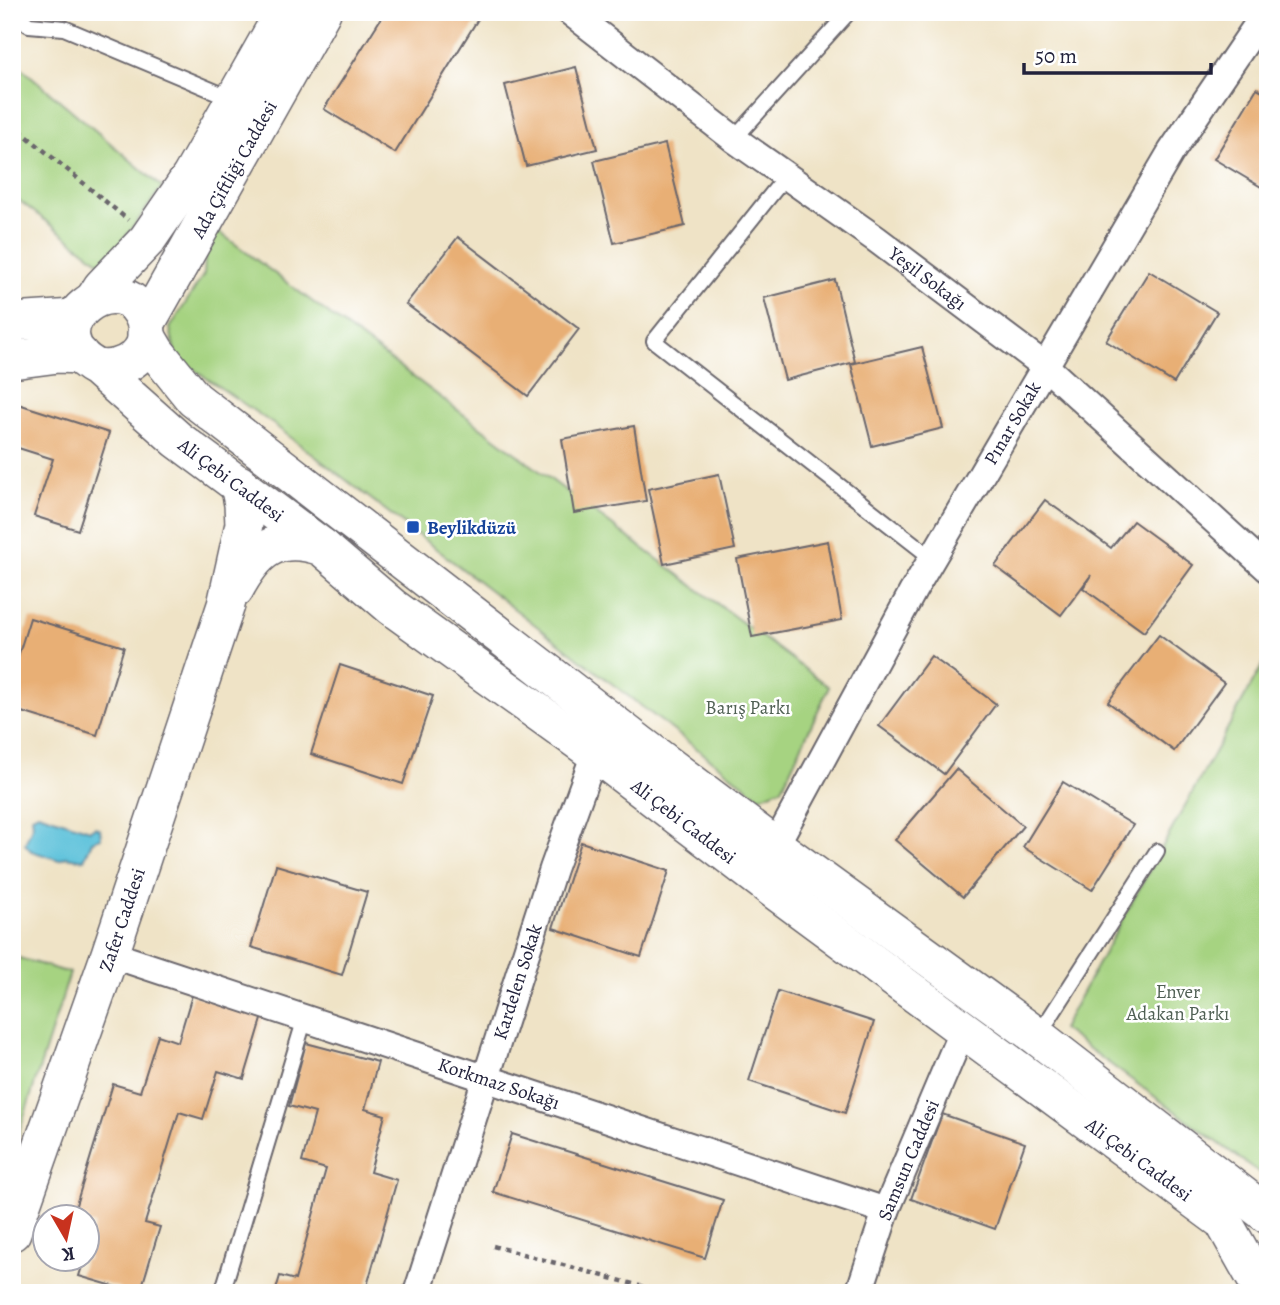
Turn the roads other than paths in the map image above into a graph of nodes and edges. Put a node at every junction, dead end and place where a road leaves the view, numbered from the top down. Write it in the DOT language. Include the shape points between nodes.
graph roads {
  1 [pos="13,12"];
  2 [pos="284,12"];
  3 [pos="322,12"];
  4 [pos="570,12"];
  5 [pos="849,12"];
  6 [pos="1266,12"];
  7 [pos="234,99"];
  8 [pos="734,139"];
  9 [pos="786,177"];
  10 [pos="85,308"];
  11 [pos="12,322"];
  12 [pos="146,329"];
  13 [pos="12,360"];
  14 [pos="89,361"];
  15 [pos="1045,366"];
  16 [pos="239,484"];
  17 [pos="322,547"];
  18 [pos="932,558"];
  19 [pos="1266,562"];
  20 [pos="226,605"];
  21 [pos="595,753"];
  22 [pos="775,846"];
  23 [pos="1157,851"];
  24 [pos="110,954"];
  25 [pos="305,1018"];
  26 [pos="963,1029"];
  27 [pos="1038,1037"];
  28 [pos="486,1077"];
  29 [pos="886,1211"];
  30 [pos="1268,1215"];
  31 [pos="13,1229"];
  32 [pos="1261,1280"];
  33 [pos="222,1293"];
  34 [pos="417,1293"];
  35 [pos="859,1293"];
  1 -- 7 [label="lane" via="29,24 64,28"];
  2 -- 7 [label="main road, Ada Çiftliği Caddesi"];
  3 -- 12 [label="main road, Ada Çiftliği Caddesi"];
  4 -- 8 [label="street, Yeşil Sokağı"];
  5 -- 8 [label="lane"];
  6 -- 15 [label="street, Pınar Sokak" via="1171,152"];
  7 -- 10 [label="main road, Ada Çiftliği Caddesi" via="191,176 146,240"];
  8 -- 9 [label="street, Yeşil Sokağı"];
  9 -- 15 [label="street, Yeşil Sokağı"];
  9 -- 18 [label="lane" via="654,341"];
  10 -- 11 [label="main road, Ali Çebi Caddesi"];
  10 -- 12 [label="main road, Ali Çebi Caddesi" via="116,296 126,299 142,314"];
  10 -- 14 [label="main road" via="73,343"];
  12 -- 14 [label="main road" via="138,356 129,364 118,369"];
  12 -- 22 [label="main road, Ali Çebi Caddesi" via="156,352 194,399"];
  13 -- 14 [label="main road" via="58,354"];
  14 -- 16 [label="main road, Ali Çebi Caddesi" via="178,440"];
  15 -- 18 [label="street, Pınar Sokak"];
  15 -- 19 [label="street, Yeşil Sokağı"];
  16 -- 17 [label="main road, Ali Çebi Caddesi"];
  16 -- 20 [label="main road" via="244,524"];
  17 -- 20 [label="main road" via="291,540 274,544 244,572"];
  17 -- 21 [label="main road, Ali Çebi Caddesi" via="392,607"];
  18 -- 22 [label="street, Pınar Sokak"];
  20 -- 24 [label="main road, Zafer Caddesi"];
  21 -- 26 [label="main road, Ali Çebi Caddesi"];
  21 -- 28 [label="street, Kardelen Sokak" via="552,869"];
  22 -- 27 [label="main road, Ali Çebi Caddesi"];
  23 -- 27 [label="lane"];
  24 -- 25 [label="street, Korkmaz Sokağı"];
  24 -- 31 [label="main road, Zafer Caddesi"];
  25 -- 28 [label="street, Korkmaz Sokağı"];
  25 -- 33 [label="lane"];
  26 -- 29 [label="street, Samsun Caddesi"];
  26 -- 32 [label="main road, Ali Çebi Caddesi" via="1223,1221"];
  27 -- 30 [label="main road, Ali Çebi Caddesi"];
  28 -- 29 [label="street, Korkmaz Sokağı"];
  28 -- 34 [label="street, Kardelen Sokak"];
  29 -- 35 [label="street, Samsun Caddesi"];
}
